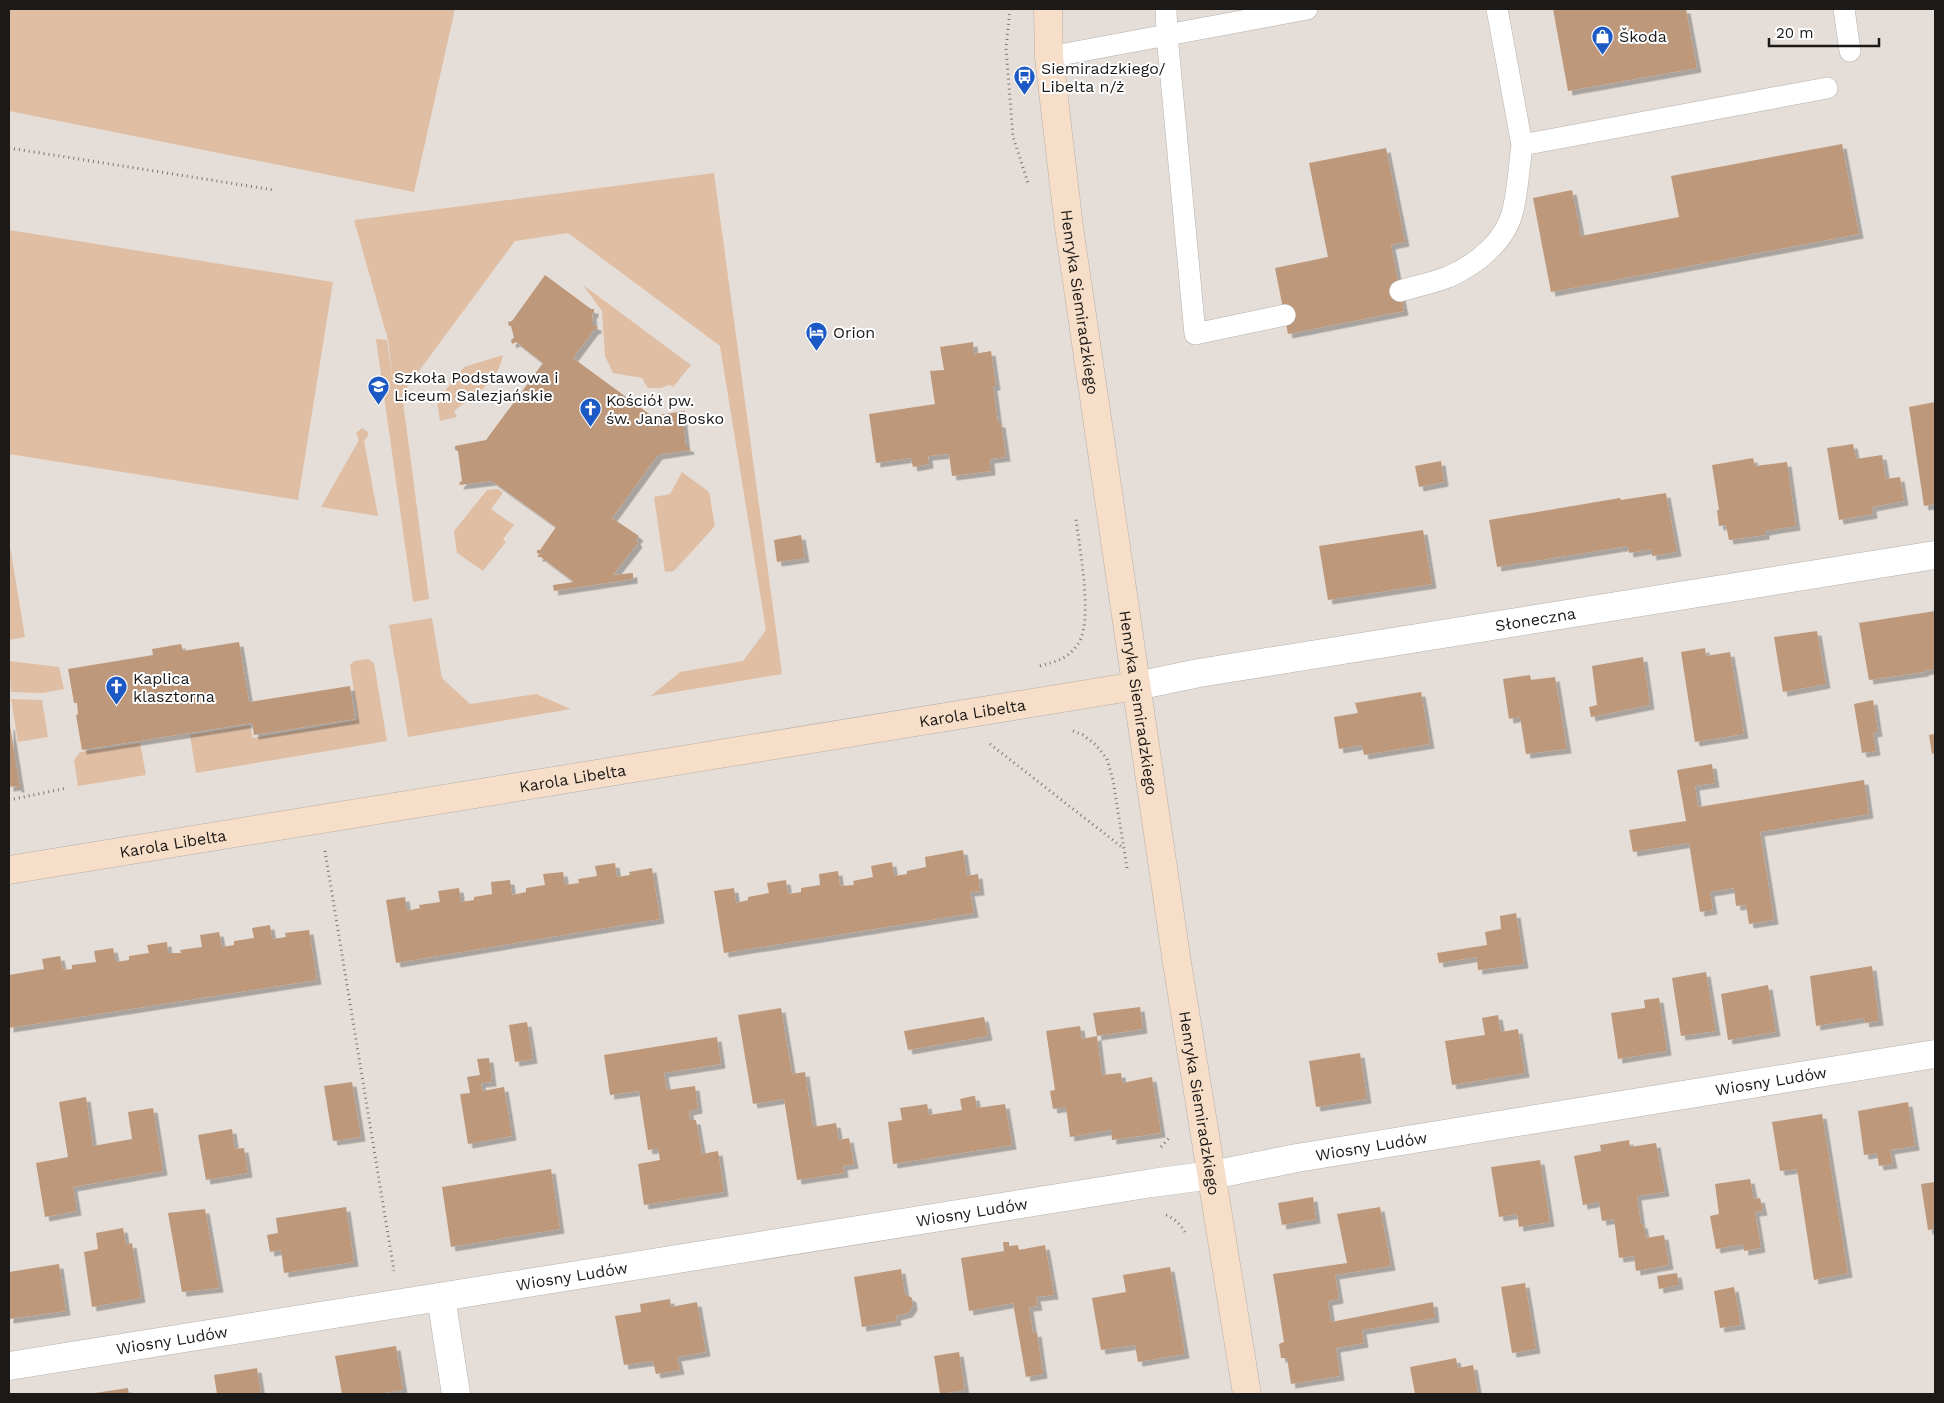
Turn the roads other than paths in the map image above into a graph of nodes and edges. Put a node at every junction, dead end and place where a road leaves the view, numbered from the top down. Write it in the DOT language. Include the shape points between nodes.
graph roads {
  1 [pos="1048,9"];
  2 [pos="1166,9"];
  3 [pos="1308,9"];
  4 [pos="1497,9"];
  5 [pos="1844,9"];
  6 [pos="1167,35"];
  7 [pos="1850,51"];
  8 [pos="1049,57"];
  9 [pos="1827,88"];
  10 [pos="1522,145"];
  11 [pos="1400,291"];
  12 [pos="1284,315"];
  13 [pos="1935,555"];
  14 [pos="1136,686"];
  15 [pos="9,870"];
  16 [pos="1935,1054"];
  17 [pos="1212,1175"];
  18 [pos="441,1297"];
  19 [pos="9,1366"];
  20 [pos="456,1394"];
  21 [pos="1247,1394"];
  1 -- 8 [label="main road, Henryka Siemiradzkiego"];
  2 -- 6 [label="lane"];
  3 -- 6 [label="lane"];
  4 -- 10 [label="lane"];
  5 -- 7 [label="lane"];
  6 -- 8 [label="lane"];
  6 -- 12 [label="lane" via="1195,334"];
  8 -- 14 [label="main road, Henryka Siemiradzkiego" via="1069,227"];
  9 -- 10 [label="lane"];
  10 -- 11 [label="lane" via="1513,211 1494,245 1466,268 1447,278"];
  13 -- 14 [label="street, Słoneczna" via="1199,673"];
  14 -- 15 [label="main road, Karola Libelta"];
  14 -- 17 [label="main road, Henryka Siemiradzkiego"];
  16 -- 17 [label="street, Wiosny Ludów" via="1297,1158"];
  17 -- 18 [label="street, Wiosny Ludów"];
  17 -- 21 [label="main road, Henryka Siemiradzkiego"];
  18 -- 19 [label="street, Wiosny Ludów"];
  18 -- 20 [label="street"];
}
